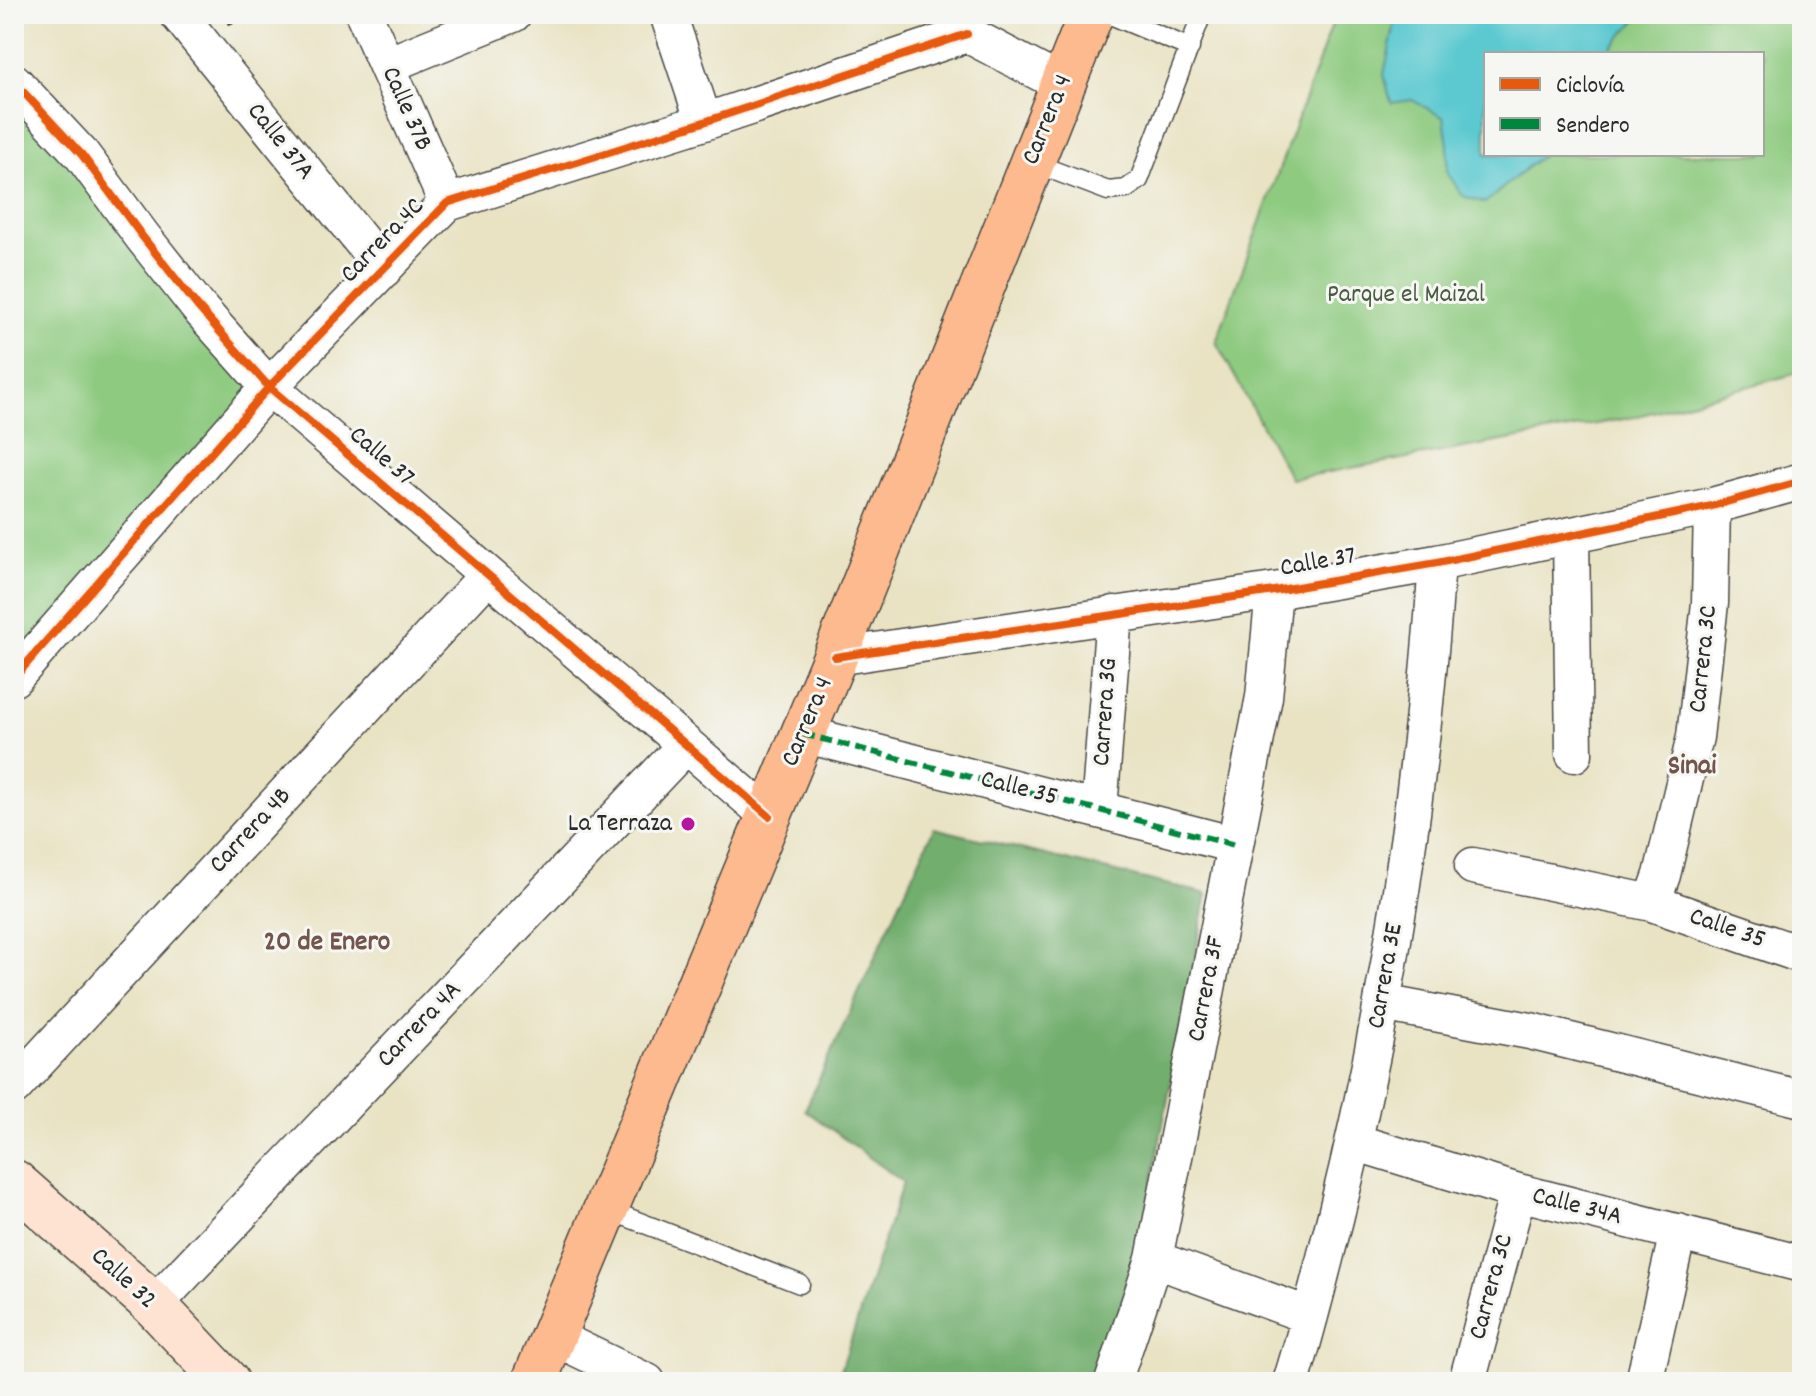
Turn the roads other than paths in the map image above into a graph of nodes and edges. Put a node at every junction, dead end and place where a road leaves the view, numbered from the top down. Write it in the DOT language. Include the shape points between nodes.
graph roads {
  1 [pos="178,14"];
  2 [pos="364,14"];
  3 [pos="513,14"];
  4 [pos="668,14"];
  5 [pos="1091,14"];
  6 [pos="1108,14"];
  7 [pos="1202,14"];
  8 [pos="965,24"];
  9 [pos="1190,48"];
  10 [pos="387,65"];
  11 [pos="14,82"];
  12 [pos="1062,84"];
  13 [pos="704,122"];
  14 [pos="1031,162"];
  15 [pos="447,203"];
  16 [pos="384,269"];
  17 [pos="269,387"];
  18 [pos="1802,481"];
  19 [pos="1712,506"];
  20 [pos="1571,535"];
  21 [pos="1437,563"];
  22 [pos="488,575"];
  23 [pos="1274,591"];
  24 [pos="1114,614"];
  25 [pos="835,657"];
  26 [pos="14,678"];
  27 [pos="803,734"];
  28 [pos="686,745"];
  29 [pos="1574,754"];
  30 [pos="1099,810"];
  31 [pos="769,816"];
  32 [pos="1235,845"];
  33 [pos="1473,866"];
  34 [pos="1652,903"];
  35 [pos="1802,955"];
  36 [pos="1382,1003"];
  37 [pos="14,1087"];
  38 [pos="1802,1099"];
  39 [pos="1354,1142"];
  40 [pos="14,1182"];
  41 [pos="1518,1192"];
  42 [pos="606,1209"];
  43 [pos="1678,1232"];
  44 [pos="1154,1259"];
  45 [pos="1802,1264"];
  46 [pos="800,1284"];
  47 [pos="154,1305"];
  48 [pos="1310,1316"];
  49 [pos="554,1337"];
  50 [pos="227,1382"];
  51 [pos="534,1382"];
  52 [pos="647,1382"];
  53 [pos="1113,1382"];
  54 [pos="1291,1382"];
  55 [pos="1467,1382"];
  56 [pos="1644,1382"];
  1 -- 16 [label="street, Calle 37A"];
  2 -- 10 [label="street, Calle 37B"];
  3 -- 10 [label="street"];
  4 -- 13 [label="street"];
  5 -- 12 [label="main road, Carrera 4"];
  6 -- 9 [label="lane"];
  7 -- 9 [label="lane"];
  8 -- 12 [label="street"];
  8 -- 13 [label="street, Carrera 4C"];
  9 -- 14 [label="lane" via="1139,180 1126,189 1108,191"];
  10 -- 15 [label="street, Calle 37B"];
  11 -- 17 [label="street, Calle 37" via="82,155 189,295"];
  12 -- 14 [label="main road, Carrera 4"];
  13 -- 15 [label="street, Carrera 4C"];
  14 -- 25 [label="main road, Carrera 4"];
  15 -- 16 [label="street, Carrera 4C"];
  16 -- 17 [label="street, Carrera 4C"];
  17 -- 22 [label="street, Calle 37"];
  17 -- 26 [label="street, Carrera 4C"];
  18 -- 19 [label="street, Calle 37"];
  19 -- 20 [label="street, Calle 37"];
  19 -- 34 [label="street, Carrera 3C" via="1710,603 1695,737"];
  20 -- 21 [label="street, Calle 37"];
  20 -- 29 [label="street"];
  21 -- 23 [label="street, Calle 37"];
  21 -- 36 [label="street, Carrera 3E" via="1416,783"];
  22 -- 28 [label="street, Calle 37"];
  22 -- 37 [label="street, Carrera 4B"];
  23 -- 24 [label="street, Calle 37"];
  23 -- 32 [label="street, Carrera 3F" via="1264,697"];
  24 -- 25 [label="street, Calle 37"];
  24 -- 30 [label="street, Carrera 3G"];
  25 -- 27 [label="main road, Carrera 4"];
  27 -- 30 [label="street, Calle 35"];
  27 -- 31 [label="main road, Carrera 4"];
  28 -- 31 [label="street, Calle 37"];
  28 -- 47 [label="street, Carrera 4A"];
  30 -- 32 [label="street, Calle 35"];
  31 -- 42 [label="main road, Carrera 4"];
  32 -- 44 [label="street, Carrera 3F"];
  33 -- 34 [label="street, Calle 35"];
  34 -- 35 [label="street, Calle 35"];
  36 -- 38 [label="street" via="1530,1031"];
  36 -- 39 [label="street, Carrera 3E"];
  39 -- 41 [label="street, Calle 34A"];
  39 -- 48 [label="street, Carrera 3E"];
  40 -- 47 [label="street, Calle 32"];
  41 -- 43 [label="street, Calle 34A"];
  41 -- 55 [label="street, Carrera 3C"];
  42 -- 46 [label="lane"];
  42 -- 49 [label="main road, Carrera 4"];
  43 -- 45 [label="street, Calle 34A"];
  43 -- 56 [label="street"];
  44 -- 48 [label="street"];
  44 -- 53 [label="street, Carrera 3F"];
  47 -- 50 [label="street, Calle 32"];
  48 -- 54 [label="street, Carrera 3E"];
  49 -- 51 [label="main road, Carrera 4"];
  49 -- 52 [label="street"];
}
